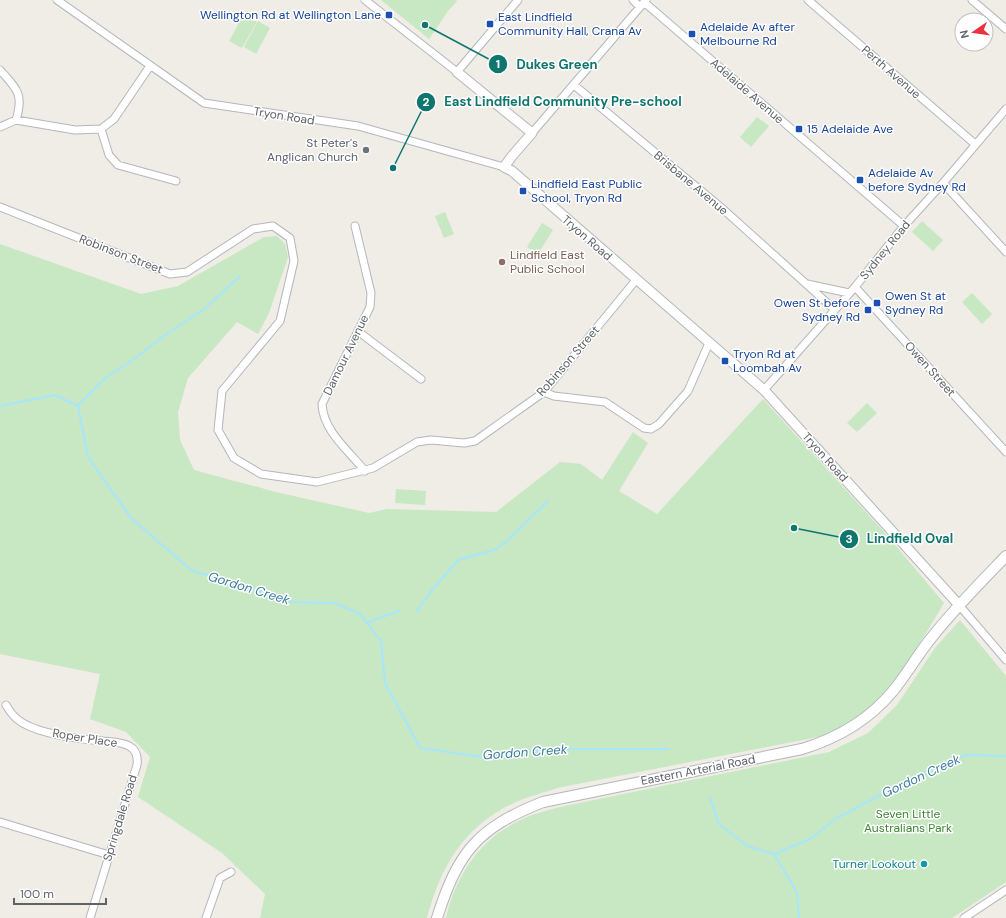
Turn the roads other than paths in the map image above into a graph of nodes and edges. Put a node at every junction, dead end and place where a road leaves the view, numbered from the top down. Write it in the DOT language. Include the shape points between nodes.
graph roads {
  1 [pos="58,0"];
  2 [pos="364,0"];
  3 [pos="518,0"];
  4 [pos="633,0"];
  5 [pos="808,0"];
  6 [pos="972,0"];
  7 [pos="643,3"];
  8 [pos="1006,29"];
  9 [pos="150,66"];
  10 [pos="0,70"];
  11 [pos="457,72"];
  12 [pos="574,85"];
  13 [pos="1006,109"];
  14 [pos="16,120"];
  15 [pos="0,127"];
  16 [pos="101,129"];
  17 [pos="532,133"];
  18 [pos="975,144"];
  19 [pos="504,167"];
  20 [pos="176,181"];
  21 [pos="943,183"];
  22 [pos="0,206"];
  23 [pos="355,226"];
  24 [pos="904,226"];
  25 [pos="1006,252"];
  26 [pos="636,280"];
  27 [pos="807,284"];
  28 [pos="855,287"];
  29 [pos="850,292"];
  30 [pos="834,309"];
  31 [pos="358,332"];
  32 [pos="709,343"];
  33 [pos="421,379"];
  34 [pos="764,390"];
  35 [pos="544,392"];
  36 [pos="1006,452"];
  37 [pos="365,471"];
  38 [pos="1006,556"];
  39 [pos="959,605"];
  40 [pos="1006,660"];
  41 [pos="6,705"];
  42 [pos="137,764"];
  43 [pos="0,822"];
  44 [pos="109,855"];
  45 [pos="231,872"];
  46 [pos="1006,890"];
  47 [pos="90,918"];
  48 [pos="206,918"];
  49 [pos="437,918"];
  50 [pos="964,918"];
  1 -- 9 [label="street, Tryon Road"];
  2 -- 11 [label="street"];
  3 -- 11 [label="street"];
  4 -- 7 [label="street, Adelaide Avenue"];
  5 -- 18 [label="street, Perth Avenue"];
  6 -- 8 [label="street"];
  7 -- 12 [label="street"];
  7 -- 24 [label="street, Adelaide Avenue"];
  9 -- 16 [label="street" via="114,119"];
  9 -- 19 [label="street, Tryon Road" via="204,103 358,126"];
  10 -- 14 [label="street" via="14,86 21,103"];
  11 -- 17 [label="street"];
  12 -- 17 [label="street"];
  12 -- 27 [label="street, Brisbane Avenue"];
  13 -- 18 [label="street, Sydney Road"];
  14 -- 15 [label="street"];
  14 -- 16 [label="street" via="75,130"];
  16 -- 20 [label="street" via="109,155 118,165"];
  17 -- 19 [label="street"];
  18 -- 21 [label="street, Sydney Road"];
  19 -- 26 [label="street, Tryon Road" via="512,171"];
  21 -- 24 [label="street, Sydney Road"];
  21 -- 25 [label="street"];
  22 -- 37 [label="street, Robinson Street" via="170,274 187,272 253,229 273,226 282,231 290,238 294,261 280,321 222,391 218,430 234,458 261,474 317,482"];
  23 -- 31 [label="street, Damour Avenue" via="370,293 370,307"];
  24 -- 28 [label="street, Sydney Road"];
  26 -- 32 [label="street, Tryon Road"];
  26 -- 35 [label="street, Robinson Street"];
  27 -- 29 [label="street"];
  27 -- 30 [label="street, Brisbane Avenue"];
  28 -- 29 [label="street, Sydney Road"];
  28 -- 36 [label="street, Owen Street"];
  29 -- 30 [label="street, Sydney Road"];
  30 -- 34 [label="street, Sydney Road"];
  31 -- 33 [label="street"];
  31 -- 37 [label="street, Damour Avenue" via="322,404 322,414 326,424"];
  32 -- 34 [label="street, Tryon Road"];
  32 -- 35 [label="street" via="688,391 652,429 644,428 605,402 554,396"];
  34 -- 39 [label="street, Tryon Road"];
  35 -- 37 [label="street, Robinson Street" via="475,442 418,442"];
  38 -- 39 [label="main road, Eastern Arterial Road"];
  39 -- 40 [label="street, Tryon Road"];
  39 -- 49 [label="main road, Eastern Arterial Road" via="888,696 867,717 836,736 802,749 543,802 513,813 477,840 458,863"];
  41 -- 42 [label="street, Roper Place" via="13,716 21,722 50,733 129,746 136,753"];
  42 -- 44 [label="street, Springdale Road"];
  43 -- 44 [label="street"];
  44 -- 47 [label="street, Springdale Road"];
  45 -- 48 [label="street" via="220,878"];
  46 -- 50 [label="street"];
}
